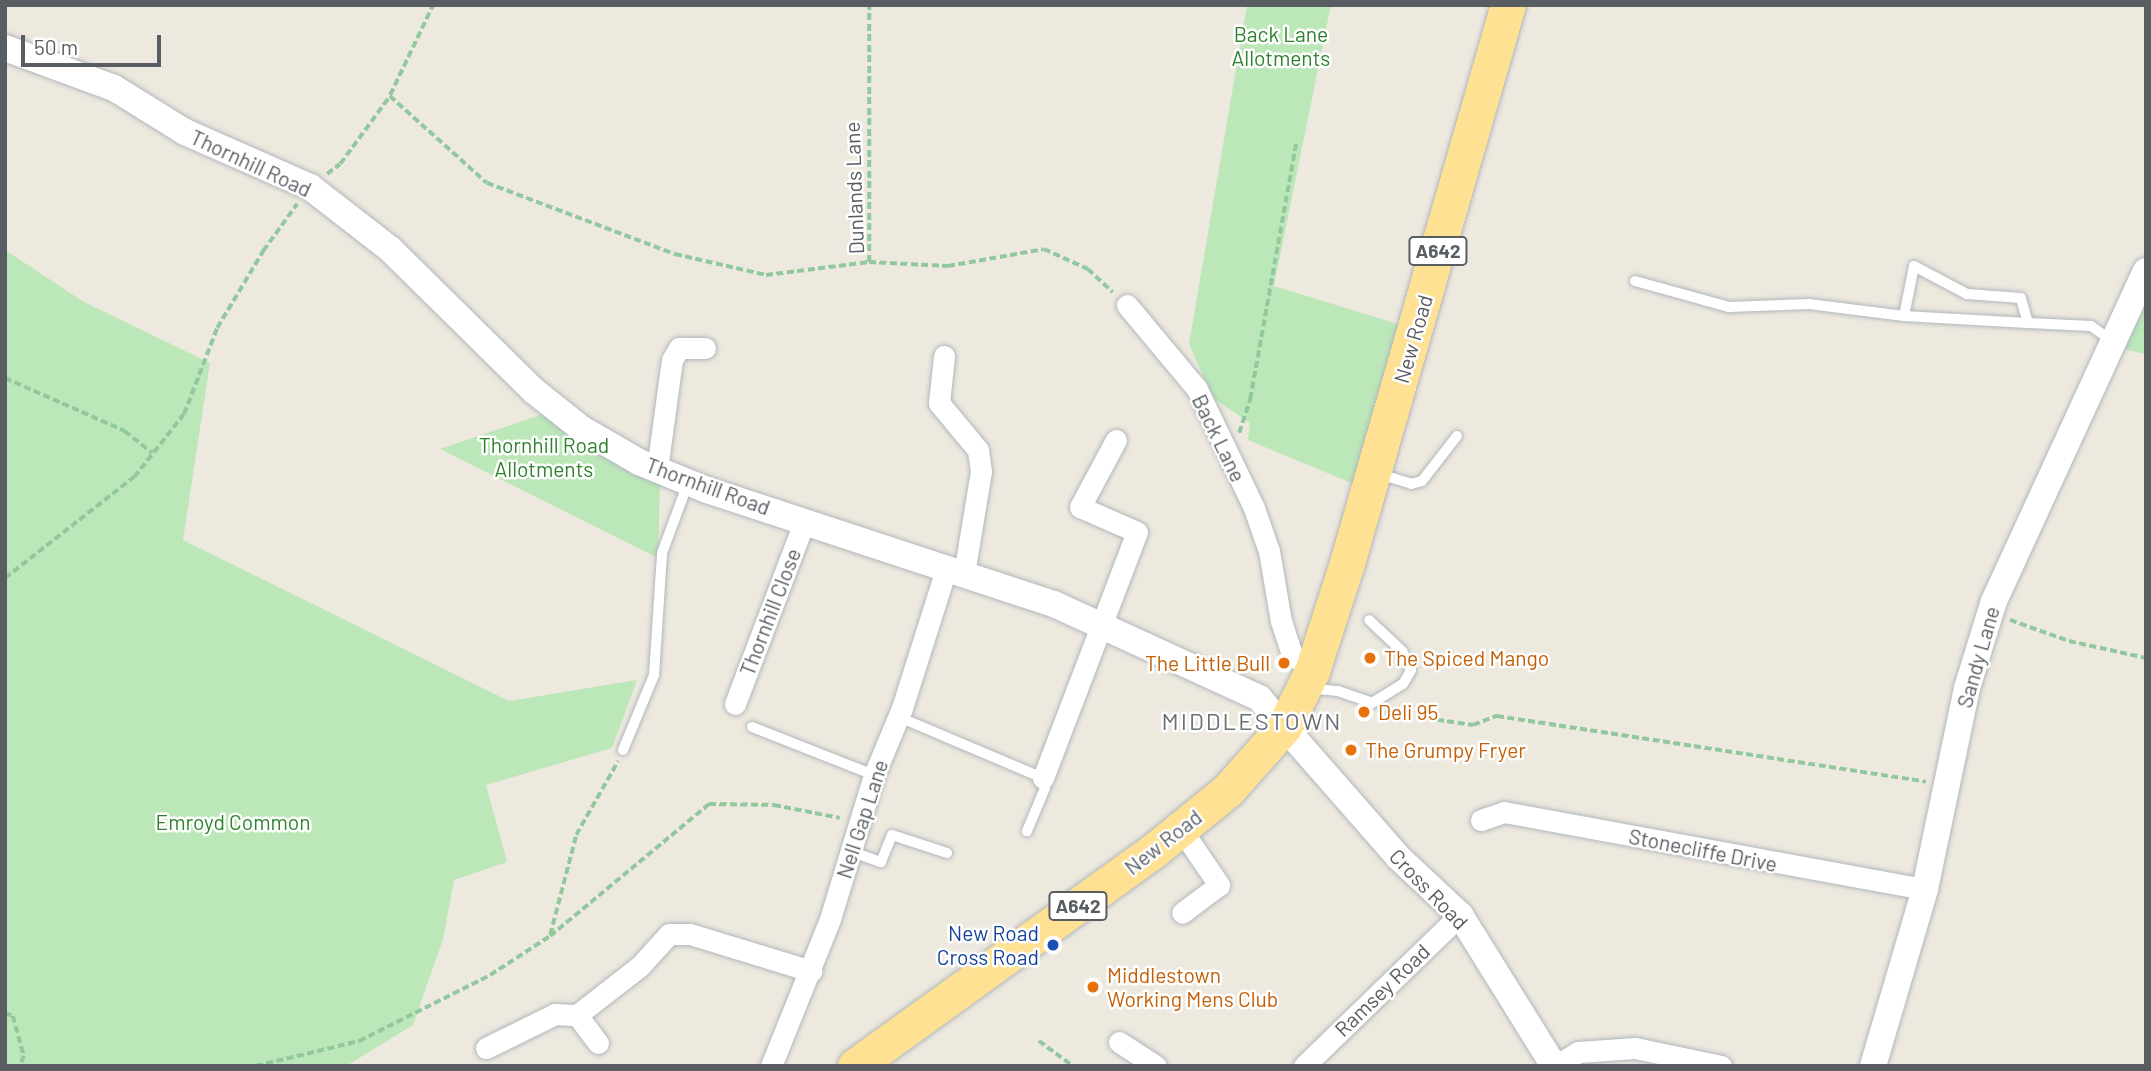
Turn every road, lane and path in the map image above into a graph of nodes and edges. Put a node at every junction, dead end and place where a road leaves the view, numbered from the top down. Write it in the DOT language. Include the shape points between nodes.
graph roads {
  1 [pos="433,5"];
  2 [pos="869,5"];
  3 [pos="1508,5"];
  4 [pos="5,48"];
  5 [pos="390,96"];
  6 [pos="1296,143"];
  7 [pos="310,187"];
  8 [pos="869,262"];
  9 [pos="2146,271"];
  10 [pos="1634,281"];
  11 [pos="1127,305"];
  12 [pos="1903,316"];
  13 [pos="2028,323"];
  14 [pos="2114,342"];
  15 [pos="705,348"];
  16 [pos="944,356"];
  17 [pos="5,378"];
  18 [pos="1457,436"];
  19 [pos="1116,440"];
  20 [pos="152,453"];
  21 [pos="1229,461"];
  22 [pos="657,469"];
  23 [pos="1373,472"];
  24 [pos="688,483"];
  25 [pos="805,520"];
  26 [pos="955,572"];
  27 [pos="5,578"];
  28 [pos="1994,601"];
  29 [pos="1369,620"];
  30 [pos="1102,625"];
  31 [pos="2146,658"];
  32 [pos="1309,679"];
  33 [pos="734,704"];
  34 [pos="1372,704"];
  35 [pos="898,717"];
  36 [pos="752,727"];
  37 [pos="1284,727"];
  38 [pos="622,750"];
  39 [pos="874,775"];
  40 [pos="1043,778"];
  41 [pos="1947,786"];
  42 [pos="1481,820"];
  43 [pos="859,822"];
  44 [pos="1181,829"];
  45 [pos="1027,831"];
  46 [pos="850,851"];
  47 [pos="947,853"];
  48 [pos="1925,889"];
  49 [pos="1182,913"];
  50 [pos="1460,915"];
  51 [pos="550,936"];
  52 [pos="811,971"];
  53 [pos="5,1013"];
  54 [pos="577,1014"];
  55 [pos="1039,1041"];
  56 [pos="1119,1042"];
  57 [pos="598,1043"];
  58 [pos="486,1048"];
  59 [pos="20,1066"];
  60 [pos="256,1066"];
  61 [pos="771,1066"];
  62 [pos="855,1066"];
  63 [pos="1073,1066"];
  64 [pos="1156,1066"];
  65 [pos="1304,1066"];
  66 [pos="1554,1066"];
  67 [pos="1721,1066"];
  68 [pos="1873,1066"];
  1 -- 5 [label="path"];
  2 -- 8 [label="path, Dunlands Lane"];
  3 -- 23 [label="highway, New Road / A642"];
  4 -- 7 [label="street, Thornhill Road" via="114,88 185,132"];
  5 -- 7 [label="path" via="340,164"];
  5 -- 8 [label="path" via="487,183 675,254 766,275"];
  6 -- 21 [label="path" via="1250,399"];
  7 -- 20 [label="path" via="263,251 217,328 184,414"];
  7 -- 22 [label="street, Thornhill Road" via="390,249 534,391 582,429"];
  8 -- 11 [label="path, Dunlands Lane" via="948,267 1045,249 1088,269"];
  9 -- 14 [label="street, Sandy Lane"];
  10 -- 12 [label="lane" via="1729,307 1809,304"];
  11 -- 21 [label="street, Back Lane" via="1197,389"];
  12 -- 13 [label="lane"];
  12 -- 13 [label="lane" via="1914,266 1967,295 2021,298"];
  13 -- 14 [label="lane" via="2091,326"];
  14 -- 28 [label="street, Sandy Lane"];
  15 -- 22 [label="street" via="679,348 672,360"];
  16 -- 26 [label="street, Nell Gap Lane" via="939,402 978,450 981,471"];
  17 -- 20 [label="path" via="125,431"];
  18 -- 23 [label="lane" via="1422,481 1411,484"];
  19 -- 30 [label="street" via="1080,506 1137,532"];
  20 -- 27 [label="path" via="135,477"];
  21 -- 32 [label="street, Back Lane" via="1254,508 1269,551 1292,654"];
  22 -- 24 [label="street, Thornhill Road"];
  23 -- 32 [label="highway, New Road / A642"];
  24 -- 25 [label="street, Thornhill Road"];
  24 -- 38 [label="lane" via="662,553 654,676"];
  25 -- 26 [label="street, Thornhill Road"];
  25 -- 33 [label="street, Thornhill Close"];
  26 -- 30 [label="street, Thornhill Road"];
  26 -- 35 [label="street, Nell Gap Lane"];
  28 -- 31 [label="path" via="2003,617 2068,641"];
  28 -- 41 [label="street, Sandy Lane" via="1967,688"];
  29 -- 34 [label="lane" via="1402,651 1411,670 1403,684"];
  30 -- 37 [label="street, Thornhill Road" via="1259,698"];
  30 -- 40 [label="street"];
  32 -- 34 [label="lane"];
  32 -- 37 [label="highway, New Road / A642"];
  34 -- 41 [label="path" via="1391,716 1474,725 1497,716"];
  35 -- 39 [label="street, Nell Gap Lane"];
  35 -- 40 [label="lane"];
  36 -- 39 [label="lane"];
  37 -- 44 [label="highway, New Road / A642" via="1228,790"];
  37 -- 50 [label="street, Cross Road" via="1398,857"];
  38 -- 51 [label="path" via="576,835"];
  39 -- 43 [label="street, Nell Gap Lane"];
  40 -- 45 [label="lane" via="1045,788"];
  41 -- 48 [label="street, Sandy Lane"];
  42 -- 48 [label="street, Stonecliffe Drive" via="1504,812"];
  43 -- 46 [label="street, Nell Gap Lane"];
  43 -- 51 [label="path" via="806,809 709,804"];
  44 -- 49 [label="street" via="1219,885"];
  44 -- 62 [label="highway, New Road / A642"];
  46 -- 47 [label="lane" via="881,862 892,835"];
  46 -- 52 [label="street, Nell Gap Lane"];
  48 -- 68 [label="street, Sandy Lane"];
  50 -- 65 [label="street, Ramsey Road"];
  50 -- 66 [label="street, Cross Road"];
  51 -- 60 [label="path" via="490,975 359,1041"];
  52 -- 54 [label="street" via="690,934 669,934 640,966"];
  52 -- 61 [label="street, Nell Gap Lane"];
  53 -- 59 [label="path" via="13,1016 24,1056"];
  54 -- 57 [label="street"];
  54 -- 58 [label="street" via="555,1014"];
  55 -- 63 [label="path"];
  56 -- 64 [label="street"];
  66 -- 67 [label="street" via="1578,1052 1635,1048"];
}
